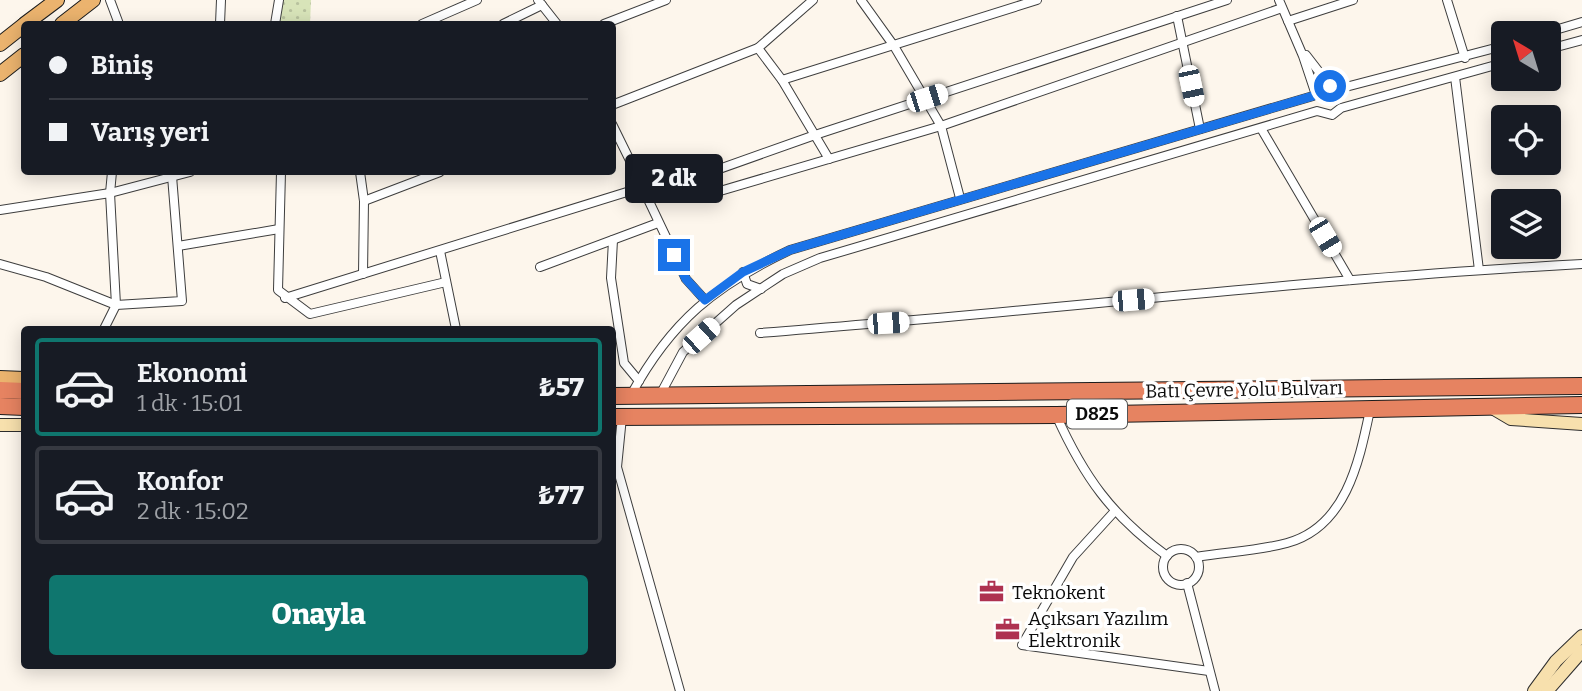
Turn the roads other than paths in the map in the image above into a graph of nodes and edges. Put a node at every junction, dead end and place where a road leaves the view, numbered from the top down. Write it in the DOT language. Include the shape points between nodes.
graph roads {
  1 [pos="57,0"];
  2 [pos="93,0"];
  3 [pos="110,0"];
  4 [pos="221,0"];
  5 [pos="279,0"];
  6 [pos="477,0"];
  7 [pos="666,0"];
  8 [pos="813,0"];
  9 [pos="861,0"];
  10 [pos="1037,0"];
  11 [pos="1227,0"];
  12 [pos="1353,0"];
  13 [pos="1447,0"];
  14 [pos="540,3"];
  15 [pos="1281,4"];
  16 [pos="1177,16"];
  17 [pos="30,21"];
  18 [pos="66,21"];
  19 [pos="118,21"];
  20 [pos="220,21"];
  21 [pos="276,21"];
  22 [pos="429,21"];
  23 [pos="508,21"];
  24 [pos="554,21"];
  25 [pos="612,21"];
  26 [pos="1288,21"];
  27 [pos="1582,22"];
  28 [pos="21,28"];
  29 [pos="1561,28"];
  30 [pos="1582,40"];
  31 [pos="1182,42"];
  32 [pos="0,44"];
  33 [pos="894,46"];
  34 [pos="1561,46"];
  35 [pos="1299,47"];
  36 [pos="758,48"];
  37 [pos="1491,50"];
  38 [pos="21,57"];
  39 [pos="1465,58"];
  40 [pos="1491,66"];
  41 [pos="0,74"];
  42 [pos="1455,77"];
  43 [pos="782,80"];
  44 [pos="1334,88"];
  45 [pos="1314,94"];
  46 [pos="927,98"];
  47 [pos="616,103"];
  48 [pos="1341,108"];
  49 [pos="1317,111"];
  50 [pos="942,126"];
  51 [pos="1200,129"];
  52 [pos="1262,130"];
  53 [pos="616,132"];
  54 [pos="815,135"];
  55 [pos="830,159"];
  56 [pos="112,175"];
  57 [pos="176,175"];
  58 [pos="281,175"];
  59 [pos="360,175"];
  60 [pos="432,175"];
  61 [pos="172,176"];
  62 [pos="644,191"];
  63 [pos="110,193"];
  64 [pos="703,195"];
  65 [pos="960,198"];
  66 [pos="364,201"];
  67 [pos="0,210"];
  68 [pos="658,223"];
  69 [pos="279,229"];
  70 [pos="613,240"];
  71 [pos="178,246"];
  72 [pos="440,251"];
  73 [pos="0,264"];
  74 [pos="1582,264"];
  75 [pos="540,267"];
  76 [pos="1479,270"];
  77 [pos="743,272"];
  78 [pos="363,274"];
  79 [pos="1350,280"];
  80 [pos="446,282"];
  81 [pos="761,289"];
  82 [pos="285,298"];
  83 [pos="705,300"];
  84 [pos="116,304"];
  85 [pos="105,326"];
  86 [pos="455,326"];
  87 [pos="760,332"];
  88 [pos="0,378"];
  89 [pos="21,379"];
  90 [pos="1582,379"];
  91 [pos="1501,386"];
  92 [pos="1582,386"];
  93 [pos="635,388"];
  94 [pos="0,390"];
  95 [pos="21,391"];
  96 [pos="616,395"];
  97 [pos="660,395"];
  98 [pos="1489,405"];
  99 [pos="1582,405"];
  100 [pos="0,406"];
  101 [pos="21,407"];
  102 [pos="1370,407"];
  103 [pos="1056,415"];
  104 [pos="617,417"];
  105 [pos="1582,424"];
  106 [pos="0,425"];
  107 [pos="21,425"];
  108 [pos="1114,512"];
  109 [pos="1167,556"];
  110 [pos="1196,557"];
  111 [pos="1187,583"];
  112 [pos="1582,636"];
  113 [pos="1582,651"];
  114 [pos="1209,671"];
  115 [pos="680,691"];
  116 [pos="1215,691"];
  117 [pos="1534,691"];
  118 [pos="1547,691"];
  1 -- 17 [label="main road"];
  2 -- 18 [label="main road"];
  3 -- 19 [label="street"];
  4 -- 20 [label="street"];
  5 -- 21 [label="street"];
  6 -- 22 [label="street"];
  7 -- 25 [label="street"];
  8 -- 36 [label="street"];
  9 -- 33 [label="street"];
  10 -- 33 [label="street"];
  11 -- 16 [label="street"];
  12 -- 26 [label="street"];
  13 -- 39 [label="street"];
  14 -- 23 [label="street"];
  14 -- 24 [label="street"];
  15 -- 26 [label="street"];
  15 -- 31 [label="street"];
  16 -- 31 [label="street"];
  16 -- 46 [label="street"];
  26 -- 35 [label="street"];
  27 -- 29 [label="street"];
  28 -- 32 [label="main road"];
  30 -- 34 [label="street"];
  31 -- 50 [label="street"];
  31 -- 51 [label="street"];
  33 -- 43 [label="street"];
  33 -- 46 [label="street"];
  35 -- 44 [label="street"];
  35 -- 45 [label="street"];
  36 -- 43 [label="street"];
  36 -- 47 [label="street"];
  37 -- 39 [label="street"];
  38 -- 41 [label="main road"];
  39 -- 44 [label="street"];
  40 -- 42 [label="street"];
  42 -- 48 [label="street"];
  42 -- 76 [label="street"];
  43 -- 54 [label="street"];
  44 -- 45 [label="street"];
  44 -- 48 [label="street" via="1342,97"];
  45 -- 49 [label="street"];
  45 -- 51 [label="street"];
  46 -- 50 [label="street"];
  46 -- 54 [label="street"];
  48 -- 49 [label="street" via="1332,115"];
  49 -- 52 [label="street"];
  50 -- 55 [label="street"];
  50 -- 65 [label="street"];
  51 -- 65 [label="street"];
  52 -- 79 [label="street"];
  52 -- 81 [label="street" via="831,254 783,274"];
  53 -- 62 [label="street"];
  54 -- 55 [label="street"];
  54 -- 62 [label="street"];
  55 -- 64 [label="street"];
  56 -- 63 [label="street"];
  57 -- 61 [label="street"];
  58 -- 69 [label="street"];
  59 -- 66 [label="street"];
  60 -- 66 [label="street"];
  61 -- 63 [label="street"];
  61 -- 71 [label="street"];
  62 -- 68 [label="street"];
  62 -- 72 [label="street"];
  63 -- 67 [label="street"];
  63 -- 84 [label="street"];
  65 -- 77 [label="street" via="790,250"];
  66 -- 78 [label="street"];
  68 -- 70 [label="street"];
  68 -- 83 [label="street" via="686,279"];
  69 -- 71 [label="street"];
  69 -- 82 [label="street" via="278,290"];
  70 -- 75 [label="street"];
  70 -- 93 [label="street" via="611,278 624,363"];
  71 -- 84 [label="street" via="182,301"];
  72 -- 78 [label="street"];
  72 -- 80 [label="street"];
  73 -- 84 [label="street"];
  74 -- 76 [label="street"];
  76 -- 79 [label="street"];
  77 -- 81 [label="street" via="747,284"];
  77 -- 83 [label="street"];
  78 -- 82 [label="street"];
  79 -- 87 [label="street"];
  80 -- 82 [label="street" via="310,314"];
  80 -- 86 [label="street"];
  81 -- 97 [label="street" via="683,352"];
  83 -- 93 [label="street" via="648,364"];
  84 -- 85 [label="street"];
  88 -- 89 [label="main road"];
  90 -- 91 [label="street" via="1520,380"];
  91 -- 92 [label="highway, Batı Çevre Yolu Bulvarı / D825"];
  91 -- 97 [label="highway, Batı Çevre Yolu Bulvarı / D825"];
  93 -- 96 [label="highway, Batı Çevre Yolu Bulvarı / D825"];
  93 -- 97 [label="highway, Batı Çevre Yolu Bulvarı / D825"];
  94 -- 95 [label="highway"];
  98 -- 99 [label="highway, Batı Çevre Yolu Bulvarı / D825"];
  98 -- 102 [label="highway, Batı Çevre Yolu Bulvarı / D825"];
  98 -- 105 [label="street" via="1511,419"];
  100 -- 101 [label="highway"];
  102 -- 103 [label="highway, Batı Çevre Yolu Bulvarı / D825"];
  102 -- 110 [label="street" via="1342,502 1319,528 1287,543"];
  103 -- 104 [label="highway, Batı Çevre Yolu Bulvarı / D825"];
  103 -- 108 [label="street" via="1088,479"];
  104 -- 115 [label="street" via="617,467"];
  106 -- 107 [label="street"];
  108 -- 109 [label="street"];
  108 -- 114 [label="street" via="1073,557 1022,645"];
  109 -- 110 [label="street" via="1182,549"];
  109 -- 111 [label="street" via="1163,566 1166,577"];
  110 -- 111 [label="street" via="1196,575"];
  111 -- 114 [label="street"];
  112 -- 117 [label="street"];
  113 -- 118 [label="street"];
  114 -- 116 [label="street"];
}
